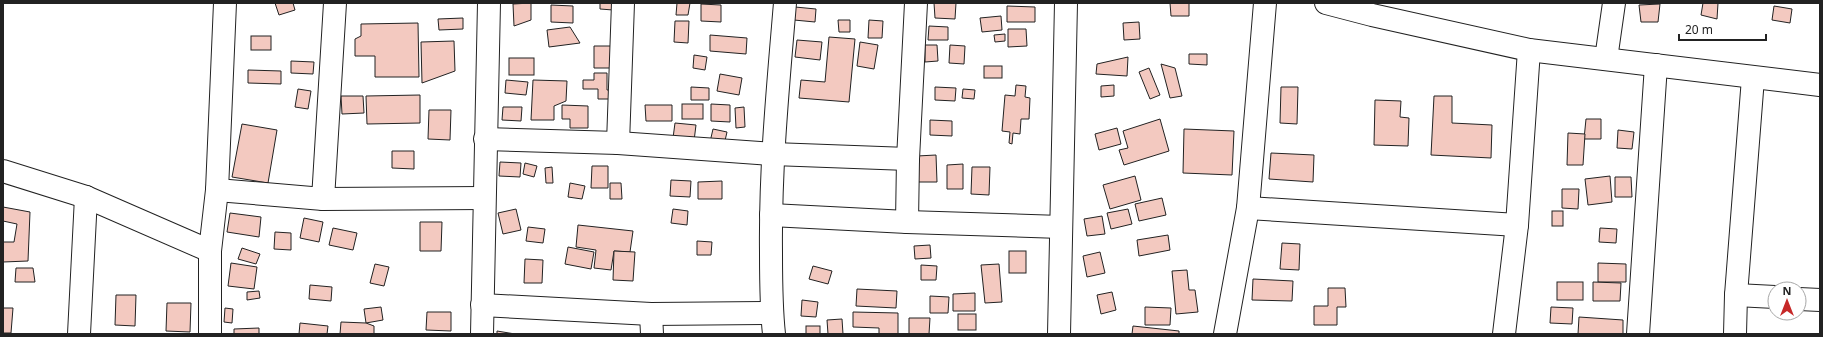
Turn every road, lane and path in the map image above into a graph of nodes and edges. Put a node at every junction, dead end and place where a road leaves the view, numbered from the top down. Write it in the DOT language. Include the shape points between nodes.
graph roads {
  1 [pos="226,3"];
  2 [pos="335,3"];
  3 [pos="489,3"];
  4 [pos="623,3"];
  5 [pos="785,3"];
  6 [pos="916,3"];
  7 [pos="1066,3"];
  8 [pos="1265,3"];
  9 [pos="1326,3"];
  10 [pos="1614,3"];
  11 [pos="1372,9"];
  12 [pos="1529,50"];
  13 [pos="1606,59"];
  14 [pos="1656,65"];
  15 [pos="1753,78"];
  16 [pos="1820,85"];
  17 [pos="486,139"];
  18 [pos="618,143"];
  19 [pos="773,154"];
  20 [pos="908,159"];
  21 [pos="3,171"];
  22 [pos="217,190"];
  23 [pos="86,197"];
  24 [pos="484,198"];
  25 [pos="323,199"];
  26 [pos="1248,208"];
  27 [pos="770,215"];
  28 [pos="907,222"];
  29 [pos="1517,225"];
  30 [pos="1061,227"];
  31 [pos="210,251"];
  32 [pos="1736,295"];
  33 [pos="1767,297"];
  34 [pos="1807,299"];
  35 [pos="1820,300"];
  36 [pos="482,305"];
  37 [pos="652,324"];
  38 [pos="773,324"];
  39 [pos="79,334"];
  40 [pos="210,334"];
  41 [pos="482,334"];
  42 [pos="1059,334"];
  43 [pos="1225,334"];
  44 [pos="1504,334"];
  45 [pos="1638,334"];
  46 [pos="1735,334"];
  1 -- 22 [label="street"];
  2 -- 25 [label="street"];
  3 -- 17 [label="street"];
  4 -- 18 [label="street"];
  5 -- 19 [label="street"];
  6 -- 20 [label="street"];
  7 -- 30 [label="street"];
  8 -- 26 [label="street"];
  9 -- 11 [label="street"];
  10 -- 13 [label="street"];
  11 -- 12 [label="street"];
  12 -- 13 [label="street"];
  12 -- 29 [label="street"];
  13 -- 14 [label="street"];
  14 -- 15 [label="street"];
  14 -- 45 [label="street"];
  15 -- 16 [label="street"];
  15 -- 32 [label="street"];
  17 -- 18 [label="street"];
  17 -- 24 [label="street"];
  18 -- 19 [label="street"];
  19 -- 20 [label="street"];
  19 -- 27 [label="street"];
  20 -- 28 [label="street"];
  21 -- 23 [label="street"];
  22 -- 25 [label="street"];
  22 -- 31 [label="street"];
  23 -- 31 [label="street"];
  23 -- 39 [label="street"];
  24 -- 25 [label="street"];
  24 -- 36 [label="street"];
  26 -- 29 [label="street"];
  26 -- 43 [label="street"];
  27 -- 28 [label="street"];
  27 -- 38 [label="street"];
  28 -- 30 [label="street"];
  29 -- 44 [label="street"];
  30 -- 42 [label="street"];
  31 -- 40 [label="street"];
  32 -- 33 [label="street"];
  32 -- 46 [label="street"];
  34 -- 35 [label="street"];
  36 -- 37 [label="street"];
  36 -- 41 [label="street"];
  37 -- 38 [label="street"];
}
